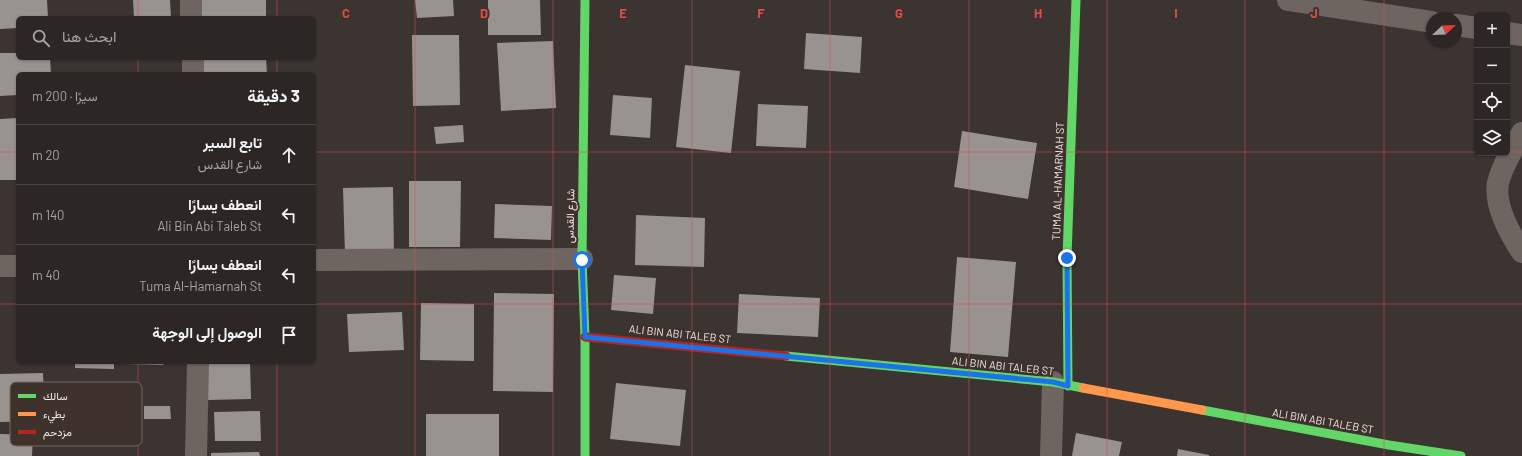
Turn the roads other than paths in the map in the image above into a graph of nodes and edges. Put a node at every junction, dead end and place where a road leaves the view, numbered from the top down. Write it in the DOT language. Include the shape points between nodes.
graph roads {
  1 [pos="191,0"];
  2 [pos="585,0"];
  3 [pos="1076,0"];
  4 [pos="1288,0"];
  5 [pos="191,16"];
  6 [pos="1426,21"];
  7 [pos="1462,26"];
  8 [pos="1474,28"];
  9 [pos="1510,33"];
  10 [pos="1522,35"];
  11 [pos="193,60"];
  12 [pos="193,72"];
  13 [pos="1522,133"];
  14 [pos="1522,252"];
  15 [pos="316,260"];
  16 [pos="582,260"];
  17 [pos="0,266"];
  18 [pos="16,266"];
  19 [pos="585,337"];
  20 [pos="198,364"];
  21 [pos="1061,384"];
  22 [pos="1389,451"];
  23 [pos="196,456"];
  24 [pos="584,456"];
  25 [pos="1051,456"];
  26 [pos="1461,456"];
  1 -- 5 [label="street"];
  2 -- 16 [label="street, شارع القدس"];
  3 -- 21 [label="street, TUMA AL-HAMARNAH ST"];
  4 -- 6 [label="street"];
  7 -- 8 [label="street"];
  9 -- 10 [label="street"];
  11 -- 12 [label="street"];
  13 -- 14 [label="street" via="1510,152 1498,184 1499,203 1509,232"];
  15 -- 16 [label="street"];
  16 -- 19 [label="street, شارع القدس"];
  17 -- 18 [label="street"];
  19 -- 21 [label="street, ALI BIN ABI TALEB ST"];
  19 -- 24 [label="street, شارع القدس"];
  20 -- 23 [label="street"];
  21 -- 22 [label="street, ALI BIN ABI TALEB ST"];
  21 -- 25 [label="street"];
  22 -- 26 [label="street, ALI BIN ABI TALEB ST"];
}
